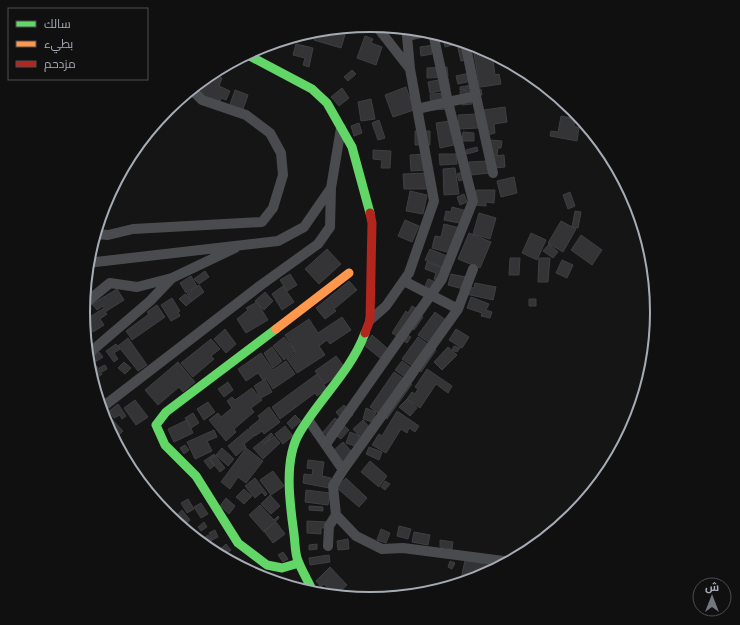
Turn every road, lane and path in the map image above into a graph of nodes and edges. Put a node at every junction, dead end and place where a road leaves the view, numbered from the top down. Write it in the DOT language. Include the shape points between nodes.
graph roads {
  1 [pos="382,33"];
  2 [pos="407,34"];
  3 [pos="434,40"];
  4 [pos="466,49"];
  5 [pos="253,58"];
  6 [pos="410,69"];
  7 [pos="195,93"];
  8 [pos="476,96"];
  9 [pos="448,102"];
  10 [pos="417,109"];
  11 [pos="341,128"];
  12 [pos="493,173"];
  13 [pos="331,188"];
  14 [pos="100,235"];
  15 [pos="242,245"];
  16 [pos="94,261"];
  17 [pos="473,269"];
  18 [pos="349,273"];
  19 [pos="172,278"];
  20 [pos="404,281"];
  21 [pos="431,295"];
  22 [pos="90,299"];
  23 [pos="458,309"];
  24 [pos="370,320"];
  25 [pos="92,350"];
  26 [pos="105,404"];
  27 [pos="310,421"];
  28 [pos="326,444"];
  29 [pos="343,470"];
  30 [pos="336,515"];
  31 [pos="328,546"];
  32 [pos="500,561"];
  33 [pos="299,563"];
  34 [pos="310,587"];
  1 -- 6 [label="street"];
  2 -- 6 [label="street"];
  3 -- 9 [label="street"];
  4 -- 8 [label="street"];
  5 -- 11 [label="street" via="312,89 327,103"];
  6 -- 10 [label="street"];
  7 -- 14 [label="street" via="202,100 246,115 270,133 281,153 282,176 273,208 262,222 133,229 108,236"];
  8 -- 9 [label="street"];
  8 -- 12 [label="street"];
  9 -- 10 [label="street"];
  9 -- 21 [label="street" via="473,201 442,279"];
  10 -- 20 [label="street" via="434,201"];
  11 -- 13 [label="street"];
  11 -- 24 [label="street" via="352,147 372,223"];
  13 -- 15 [label="street" via="304,227 278,241"];
  13 -- 26 [label="street" via="330,227 318,244"];
  15 -- 16 [label="street"];
  15 -- 19 [label="street"];
  17 -- 23 [label="street"];
  18 -- 33 [label="street" via="166,412 156,425 165,445 196,476 238,543 267,565 282,568"];
  19 -- 22 [label="street" via="137,286 110,283"];
  19 -- 25 [label="street" via="150,301"];
  20 -- 21 [label="street"];
  20 -- 24 [label="street" via="386,306"];
  21 -- 23 [label="street"];
  21 -- 28 [label="street"];
  23 -- 29 [label="street"];
  24 -- 27 [label="street" via="361,344"];
  27 -- 28 [label="street"];
  27 -- 33 [label="street" via="299,433 290,469 290,503"];
  28 -- 29 [label="street"];
  29 -- 30 [label="street" via="333,486"];
  30 -- 31 [label="street" via="329,526"];
  30 -- 32 [label="street" via="356,536 382,549 403,548"];
  33 -- 34 [label="street"];
}
